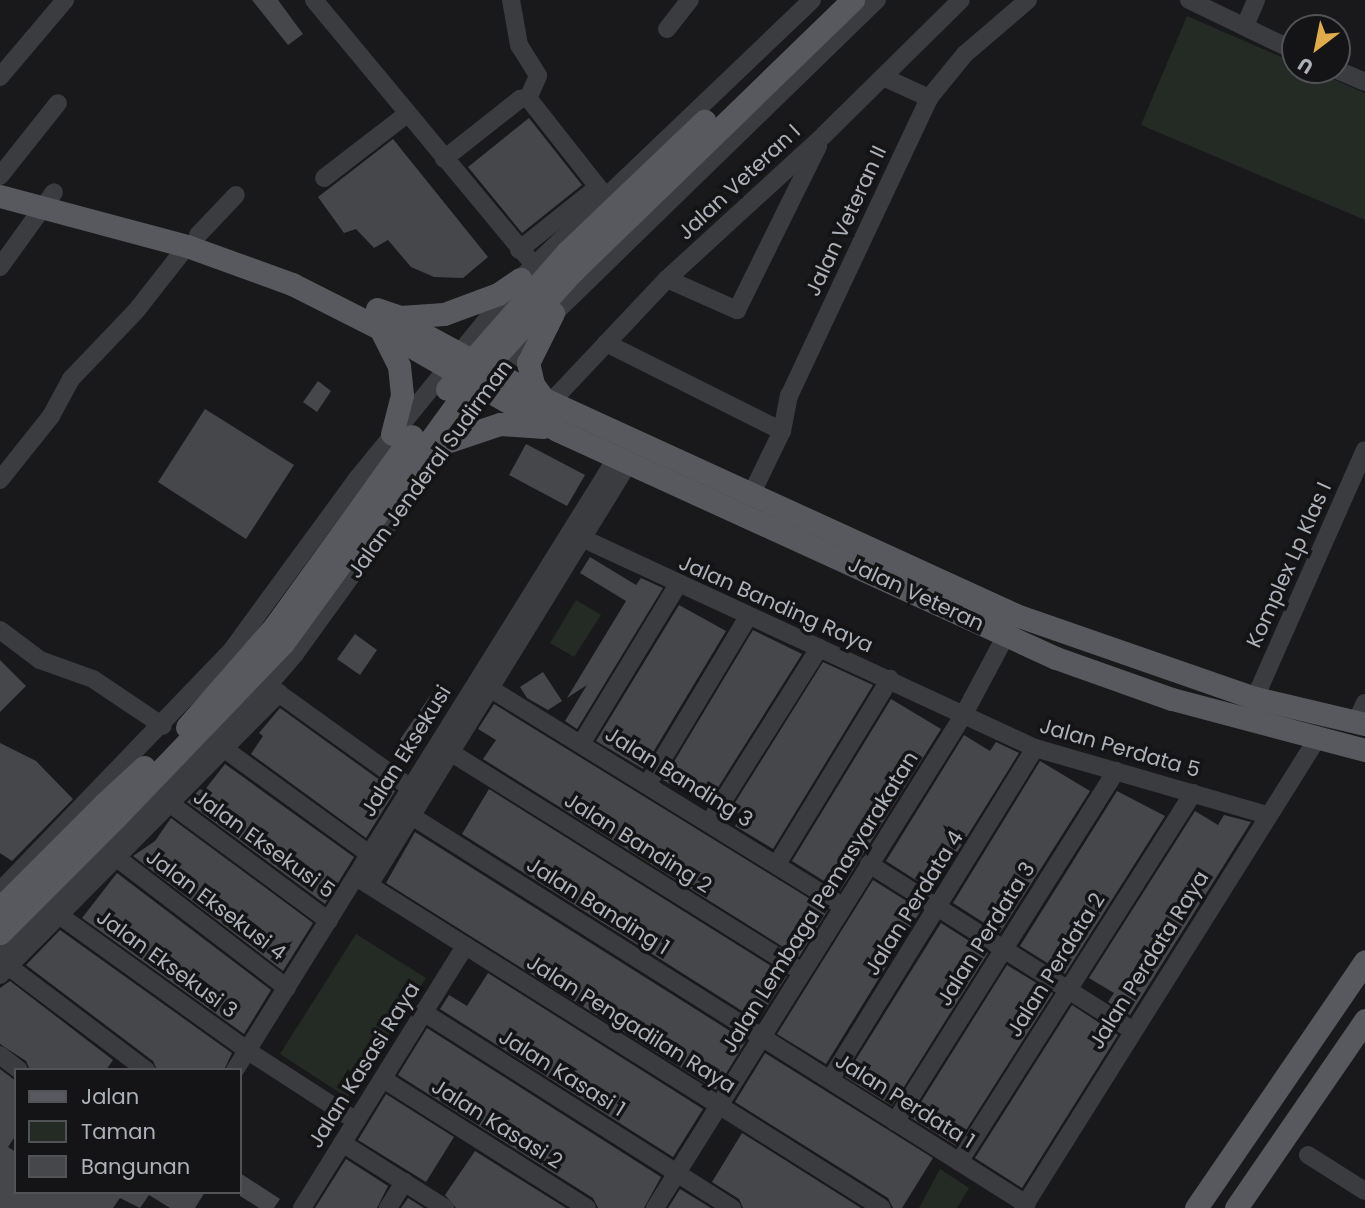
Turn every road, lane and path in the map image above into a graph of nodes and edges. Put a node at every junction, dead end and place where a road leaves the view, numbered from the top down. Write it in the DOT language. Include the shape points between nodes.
graph roads {
  1 [pos="65,0"];
  2 [pos="314,0"];
  3 [pos="511,0"];
  4 [pos="690,0"];
  5 [pos="813,0"];
  6 [pos="831,0"];
  7 [pos="853,0"];
  8 [pos="877,0"];
  9 [pos="961,0"];
  10 [pos="1028,0"];
  11 [pos="1189,0"];
  12 [pos="1256,0"];
  13 [pos="1245,26"];
  14 [pos="667,29"];
  15 [pos="1281,44"];
  16 [pos="0,77"];
  17 [pos="883,77"];
  18 [pos="528,98"];
  19 [pos="929,98"];
  20 [pos="58,103"];
  21 [pos="407,114"];
  22 [pos="824,135"];
  23 [pos="444,159"];
  24 [pos="0,176"];
  25 [pos="324,178"];
  26 [pos="0,182"];
  27 [pos="602,192"];
  28 [pos="236,195"];
  29 [pos="0,196"];
  30 [pos="49,199"];
  31 [pos="193,241"];
  32 [pos="519,250"];
  33 [pos="0,267"];
  34 [pos="527,273"];
  35 [pos="667,279"];
  36 [pos="560,307"];
  37 [pos="378,318"];
  38 [pos="606,343"];
  39 [pos="452,358"];
  40 [pos="492,381"];
  41 [pos="548,401"];
  42 [pos="557,430"];
  43 [pos="782,431"];
  44 [pos="392,435"];
  45 [pos="449,441"];
  46 [pos="1365,450"];
  47 [pos="623,460"];
  48 [pos="0,479"];
  49 [pos="356,481"];
  50 [pos="752,493"];
  51 [pos="399,510"];
  52 [pos="801,527"];
  53 [pos="577,538"];
  54 [pos="677,586"];
  55 [pos="1016,615"];
  56 [pos="748,617"];
  57 [pos="0,630"];
  58 [pos="1006,636"];
  59 [pos="819,648"];
  60 [pos="890,679"];
  61 [pos="491,688"];
  62 [pos="273,689"];
  63 [pos="1255,698"];
  64 [pos="964,714"];
  65 [pos="1362,716"];
  66 [pos="163,726"];
  67 [pos="1317,739"];
  68 [pos="581,744"];
  69 [pos="1035,748"];
  70 [pos="226,750"];
  71 [pos="1365,750"];
  72 [pos="450,752"];
  73 [pos="1116,771"];
  74 [pos="647,785"];
  75 [pos="410,787"];
  76 [pos="1192,793"];
  77 [pos="172,805"];
  78 [pos="111,809"];
  79 [pos="410,815"];
  80 [pos="1267,815"];
  81 [pos="709,823"];
  82 [pos="369,854"];
  83 [pos="117,858"];
  84 [pos="777,864"];
  85 [pos="869,864"];
  86 [pos="83,880"];
  87 [pos="363,881"];
  88 [pos="0,891"];
  89 [pos="843,906"];
  90 [pos="0,908"];
  91 [pos="938,909"];
  92 [pos="59,915"];
  93 [pos="329,920"];
  94 [pos="0,933"];
  95 [pos="464,946"];
  96 [pos="1002,950"];
  97 [pos="1365,961"];
  98 [pos="3,965"];
  99 [pos="802,972"];
  100 [pos="287,988"];
  101 [pos="1067,989"];
  102 [pos="423,1012"];
  103 [pos="1365,1020"];
  104 [pos="1132,1030"];
  105 [pos="761,1036"];
  106 [pos="248,1051"];
  107 [pos="0,1055"];
  108 [pos="16,1068"];
  109 [pos="143,1068"];
  110 [pos="236,1068"];
  111 [pos="383,1079"];
  112 [pos="830,1080"];
  113 [pos="719,1106"];
  114 [pos="356,1121"];
  115 [pos="895,1122"];
  116 [pos="342,1143"];
  117 [pos="1308,1155"];
  118 [pos="959,1162"];
  119 [pos="678,1173"];
  120 [pos="404,1182"];
  121 [pos="1365,1191"];
  122 [pos="1024,1206"];
  123 [pos="302,1208"];
  124 [pos="388,1208"];
  125 [pos="444,1208"];
  126 [pos="587,1208"];
  127 [pos="655,1208"];
  128 [pos="732,1208"];
  129 [pos="881,1208"];
  130 [pos="1196,1208"];
  131 [pos="1236,1208"];
  1 -- 16 [label="street"];
  2 -- 21 [label="street"];
  3 -- 18 [label="street" via="519,45 538,76"];
  4 -- 14 [label="street"];
  5 -- 27 [label="street"];
  6 -- 78 [label="main road, Jalan Jenderal Sudirman, bridge" via="567,252 476,353 275,626"];
  7 -- 78 [label="main road, Jalan Jenderal Sudirman, bridge" via="573,271 475,379 276,652"];
  8 -- 36 [label="street, Jalan Jenderal Sudirman"];
  9 -- 17 [label="street, Jalan Veteran I"];
  10 -- 19 [label="street, Jalan Veteran II" via="964,54"];
  11 -- 13 [label="street"];
  12 -- 13 [label="street"];
  13 -- 15 [label="street"];
  17 -- 19 [label="street"];
  17 -- 22 [label="street, Jalan Veteran I"];
  18 -- 23 [label="street" via="520,99"];
  18 -- 27 [label="street"];
  19 -- 43 [label="street, Jalan Veteran II" via="789,396"];
  20 -- 24 [label="street"];
  21 -- 23 [label="street"];
  21 -- 25 [label="street"];
  22 -- 35 [label="street, Jalan Veteran I"];
  22 -- 35 [label="street" via="737,310"];
  23 -- 32 [label="street"];
  26 -- 30 [label="main road"];
  27 -- 32 [label="street"];
  27 -- 34 [label="street"];
  28 -- 31 [label="street"];
  29 -- 30 [label="main road"];
  30 -- 31 [label="main road"];
  30 -- 33 [label="street"];
  31 -- 37 [label="main road" via="299,270"];
  31 -- 48 [label="street" via="136,311 71,379 51,416"];
  32 -- 34 [label="street"];
  34 -- 36 [label="street"];
  34 -- 37 [label="main road" via="498,294 444,314"];
  34 -- 39 [label="street"];
  35 -- 38 [label="street, Jalan Veteran I"];
  36 -- 40 [label="street, Jalan Jenderal Sudirman"];
  36 -- 41 [label="main road" via="528,363 533,384"];
  37 -- 39 [label="main road"];
  37 -- 44 [label="main road" via="399,366 401,395"];
  38 -- 41 [label="street, Jalan Veteran I"];
  38 -- 43 [label="street"];
  39 -- 40 [label="main road"];
  39 -- 44 [label="street"];
  40 -- 41 [label="main road, Jalan Veteran"];
  40 -- 42 [label="main road, Jalan Veteran"];
  40 -- 45 [label="street, Jalan Jenderal Sudirman"];
  41 -- 50 [label="main road, Jalan Veteran"];
  42 -- 45 [label="main road" via="500,424"];
  42 -- 47 [label="main road, Jalan Veteran"];
  43 -- 50 [label="street, Jalan Veteran II"];
  44 -- 49 [label="street"];
  45 -- 51 [label="street, Jalan Jenderal Sudirman"];
  46 -- 63 [label="street, Komplex Lp Klas I"];
  47 -- 52 [label="main road, Jalan Veteran"];
  47 -- 53 [label="street, Jalan Eksekusi"];
  49 -- 51 [label="street" via="373,478 390,485 397,493"];
  49 -- 66 [label="street" via="266,609"];
  50 -- 52 [label="main road, Jalan Veteran"];
  51 -- 62 [label="street, Jalan Jenderal Sudirman"];
  52 -- 55 [label="main road, Jalan Veteran"];
  52 -- 58 [label="main road, Jalan Veteran"];
  53 -- 54 [label="street, Jalan Banding Raya"];
  53 -- 61 [label="street, Jalan Eksekusi"];
  53 -- 75 [label="street, Jalan Eksekusi"];
  54 -- 56 [label="street, Jalan Banding Raya"];
  54 -- 68 [label="street"];
  55 -- 58 [label="street, Jalan Lembaga Pemasyarakatan"];
  55 -- 63 [label="main road, Jalan Veteran"];
  56 -- 59 [label="street, Jalan Banding Raya"];
  56 -- 74 [label="street"];
  57 -- 66 [label="street" via="40,660 93,680"];
  58 -- 64 [label="street, Jalan Lembaga Pemasyarakatan"];
  58 -- 67 [label="main road, Jalan Veteran" via="1111,679"];
  59 -- 60 [label="street, Jalan Banding Raya"];
  59 -- 81 [label="street"];
  60 -- 64 [label="street, Jalan Banding Raya"];
  60 -- 84 [label="street"];
  61 -- 68 [label="street, Jalan Banding 3"];
  61 -- 72 [label="street, Jalan Eksekusi"];
  62 -- 70 [label="street"];
  62 -- 75 [label="street"];
  62 -- 86 [label="street, Jalan Jenderal Sudirman"];
  63 -- 65 [label="main road, Jalan Veteran"];
  64 -- 69 [label="street, Jalan Perdata 5"];
  64 -- 85 [label="street, Jalan Lembaga Pemasyarakatan"];
  66 -- 88 [label="street"];
  67 -- 71 [label="main road, Jalan Veteran"];
  67 -- 80 [label="street, Jalan Perdata Raya"];
  68 -- 74 [label="street, Jalan Banding 3"];
  69 -- 73 [label="street, Jalan Perdata 5"];
  69 -- 91 [label="street, Jalan Perdata 4"];
  70 -- 77 [label="street"];
  70 -- 82 [label="street"];
  72 -- 79 [label="street, Jalan Eksekusi"];
  72 -- 99 [label="street, Jalan Banding 2"];
  73 -- 76 [label="street, Jalan Perdata 5"];
  73 -- 96 [label="street, Jalan Perdata 3"];
  74 -- 81 [label="street, Jalan Banding 3"];
  75 -- 82 [label="street, Jalan Eksekusi"];
  76 -- 80 [label="street, Jalan Perdata 5"];
  76 -- 101 [label="street, Jalan Perdata 2"];
  77 -- 83 [label="street"];
  77 -- 93 [label="street, Jalan Eksekusi 5"];
  78 -- 90 [label="main road, Jalan Jenderal Sudirman"];
  78 -- 94 [label="main road, Jalan Jenderal Sudirman"];
  79 -- 87 [label="street, Jalan Eksekusi"];
  79 -- 105 [label="street, Jalan Banding 1"];
  80 -- 104 [label="street, Jalan Perdata Raya"];
  81 -- 84 [label="street, Jalan Banding 3"];
  82 -- 87 [label="street, Jalan Eksekusi"];
  83 -- 86 [label="street"];
  83 -- 100 [label="street, Jalan Eksekusi 4"];
  84 -- 89 [label="street, Jalan Banding 3"];
  85 -- 89 [label="street, Jalan Lembaga Pemasyarakatan"];
  85 -- 91 [label="street"];
  86 -- 92 [label="street"];
  86 -- 98 [label="street, Jalan Jenderal Sudirman"];
  87 -- 93 [label="street, Jalan Eksekusi"];
  87 -- 95 [label="street, Jalan Pengadilan Raya"];
  89 -- 99 [label="street, Jalan Lembaga Pemasyarakatan"];
  91 -- 96 [label="street"];
  91 -- 112 [label="street, Jalan Perdata 4"];
  92 -- 98 [label="street"];
  92 -- 106 [label="street, Jalan Eksekusi 3"];
  93 -- 100 [label="street, Jalan Eksekusi"];
  95 -- 102 [label="street, Jalan Kasasi Raya"];
  95 -- 113 [label="street, Jalan Pengadilan Raya"];
  96 -- 101 [label="street"];
  96 -- 115 [label="street, Jalan Perdata 3"];
  97 -- 130 [label="main road"];
  98 -- 109 [label="street"];
  99 -- 105 [label="street, Jalan Lembaga Pemasyarakatan"];
  100 -- 106 [label="street, Jalan Eksekusi"];
  101 -- 104 [label="street"];
  101 -- 118 [label="street, Jalan Perdata 2"];
  102 -- 111 [label="street, Jalan Kasasi Raya"];
  102 -- 119 [label="street, Jalan Kasasi 1"];
  103 -- 131 [label="main road"];
  104 -- 122 [label="street, Jalan Perdata Raya"];
  105 -- 112 [label="street, Jalan Perdata 1"];
  105 -- 113 [label="street, Jalan Lembaga Pemasyarakatan"];
  106 -- 110 [label="street, Jalan Eksekusi"];
  106 -- 114 [label="street, Jalan Eksekusi 3"];
  107 -- 108 [label="street"];
  111 -- 114 [label="street, Jalan Kasasi Raya"];
  111 -- 126 [label="street, Jalan Kasasi 2"];
  112 -- 115 [label="street, Jalan Perdata 1"];
  113 -- 119 [label="street, Jalan Lembaga Pemasyarakatan"];
  113 -- 129 [label="street, Jalan Pengadilan Raya"];
  114 -- 116 [label="street, Jalan Kasasi Raya"];
  115 -- 118 [label="street, Jalan Perdata 1"];
  116 -- 120 [label="street"];
  116 -- 123 [label="street, Jalan Kasasi Raya"];
  117 -- 121 [label="street"];
  118 -- 122 [label="street, Jalan Perdata 1"];
  119 -- 127 [label="street, Jalan Lembaga Pemasyarakatan"];
  119 -- 128 [label="street, Jalan Kasasi 1"];
  120 -- 124 [label="street"];
  120 -- 125 [label="street"];
}
